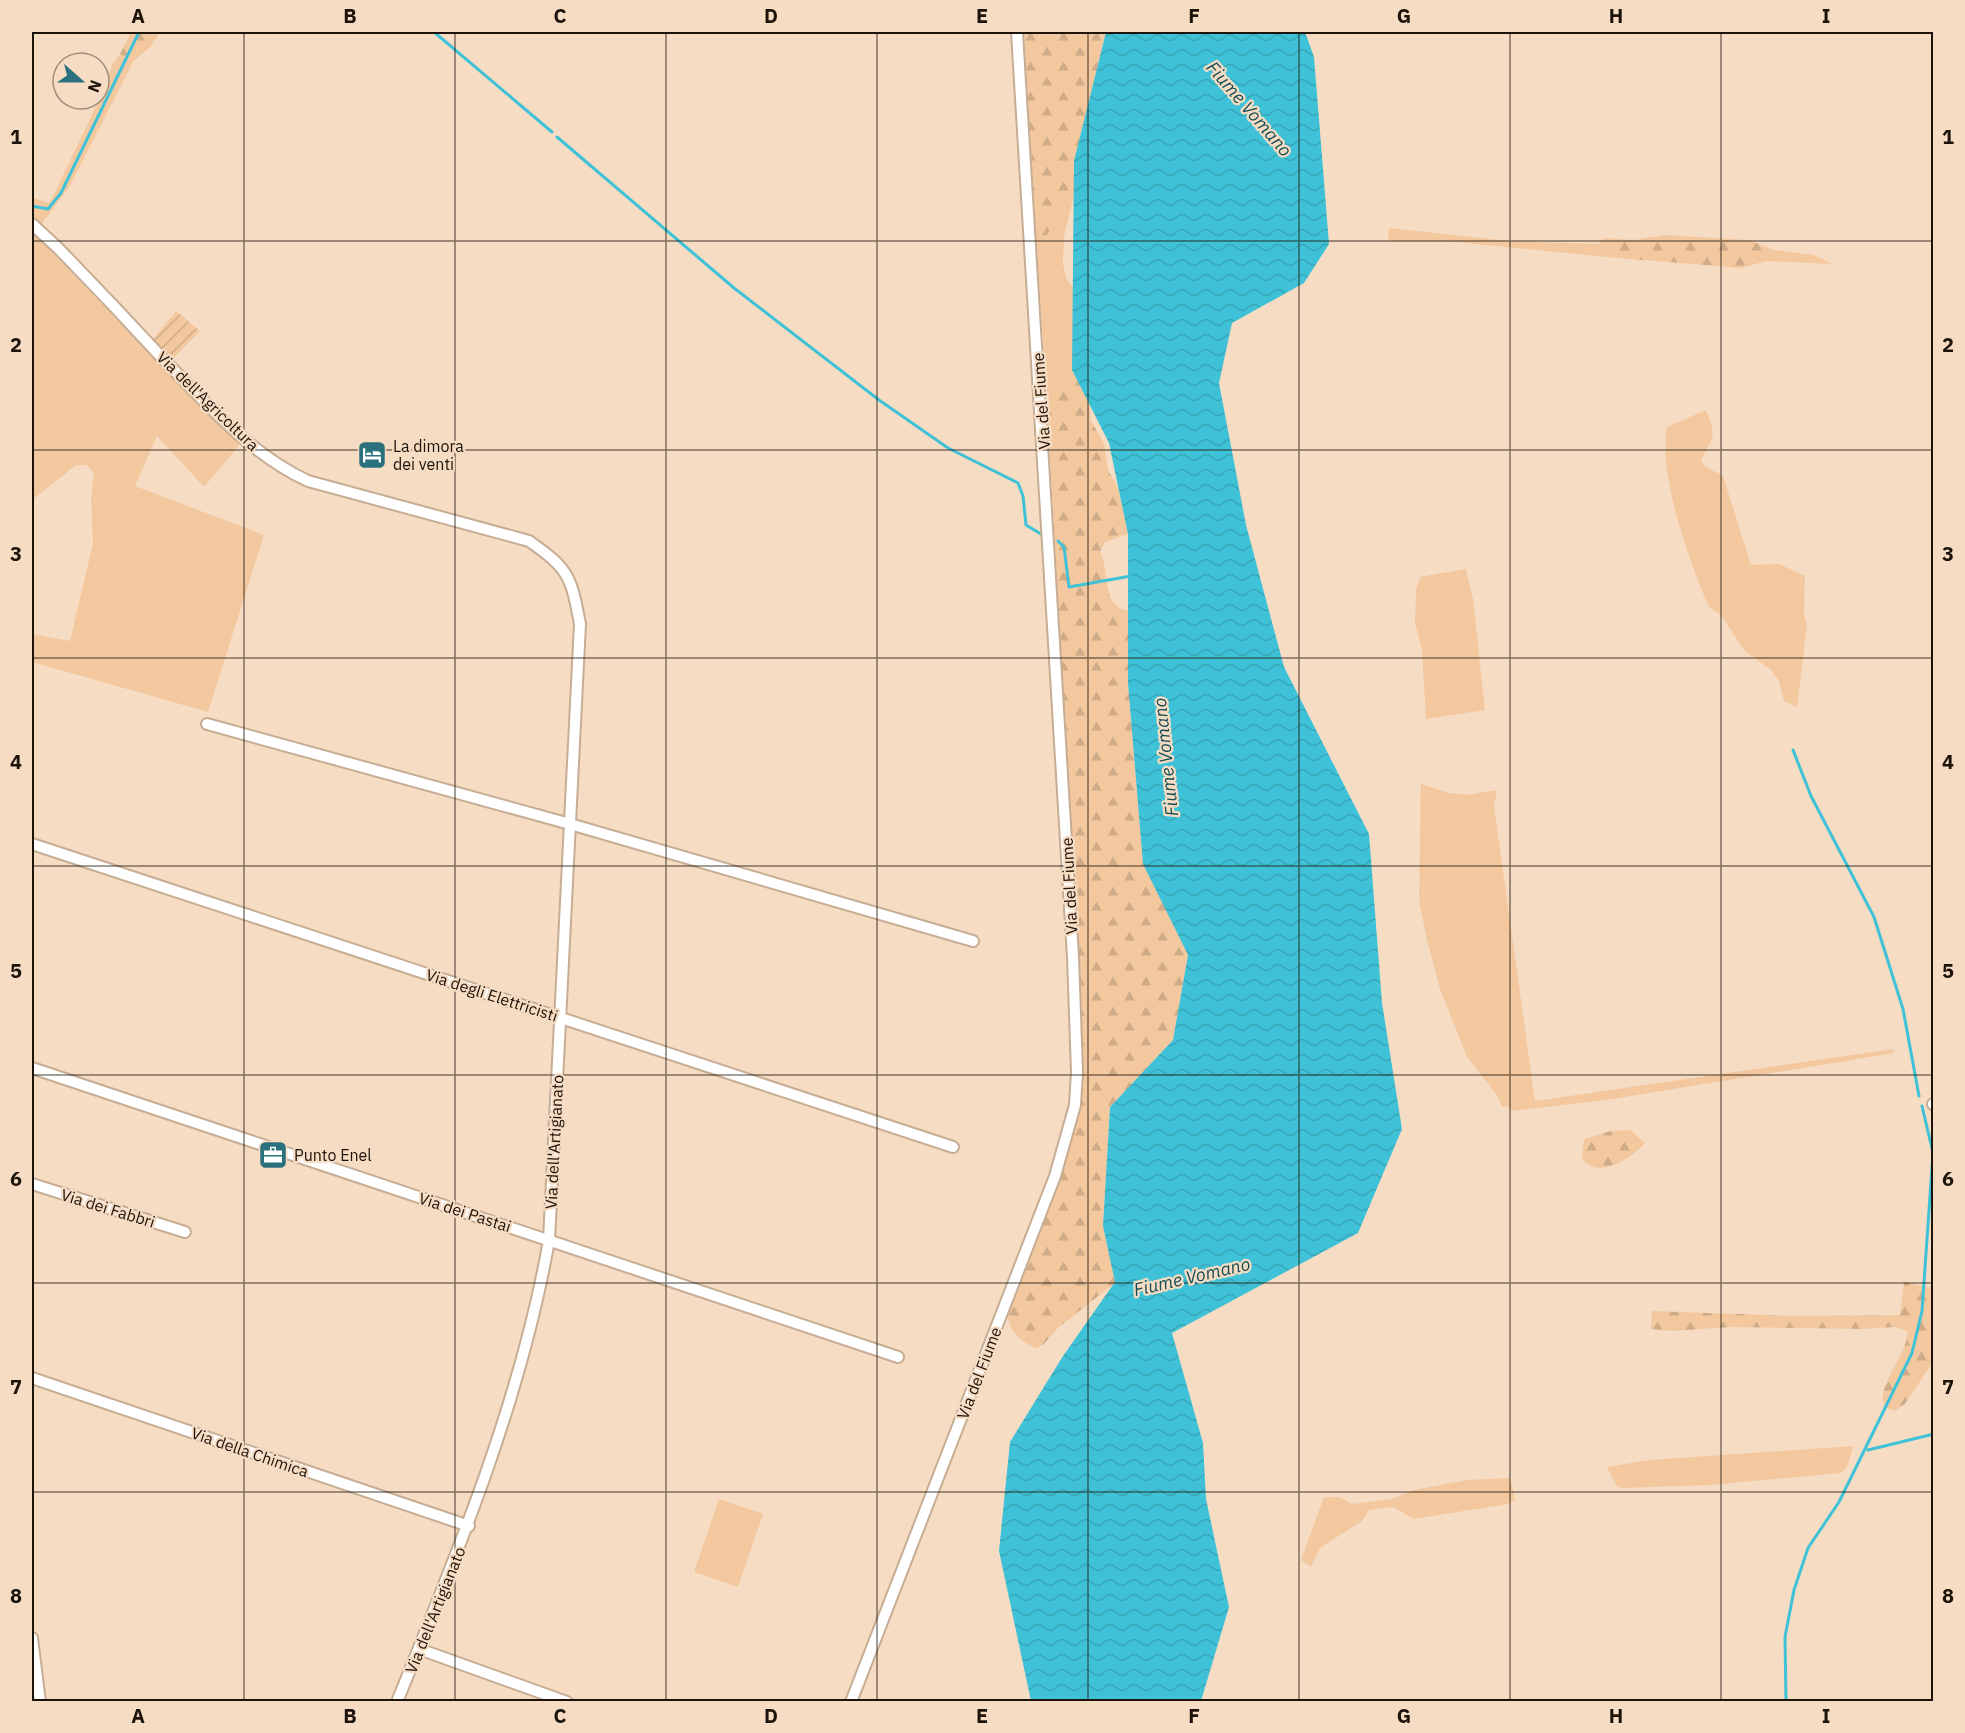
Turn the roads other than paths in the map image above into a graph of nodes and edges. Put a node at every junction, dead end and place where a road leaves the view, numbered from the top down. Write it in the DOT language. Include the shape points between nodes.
graph roads {
  1 [pos="1017,32"];
  2 [pos="32,224"];
  3 [pos="559,562"];
  4 [pos="207,724"];
  5 [pos="570,824"];
  6 [pos="32,844"];
  7 [pos="973,941"];
  8 [pos="560,1017"];
  9 [pos="32,1068"];
  10 [pos="953,1147"];
  11 [pos="32,1184"];
  12 [pos="184,1232"];
  13 [pos="549,1240"];
  14 [pos="898,1357"];
  15 [pos="32,1378"];
  16 [pos="469,1526"];
  17 [pos="32,1639"];
  18 [pos="419,1649"];
  19 [pos="40,1701"];
  20 [pos="397,1701"];
  21 [pos="567,1701"];
  22 [pos="851,1701"];
  1 -- 22 [label="street, Via del Fiume" via="1073,945 1075,1105 1051,1187"];
  2 -- 3 [label="street, Via dell'Agricoltura" via="212,409 282,469 308,481 529,541"];
  3 -- 5 [label="street, Via dell'Artigianato" via="573,584 580,624"];
  4 -- 5 [label="street"];
  5 -- 7 [label="street"];
  5 -- 8 [label="street, Via dell'Artigianato"];
  6 -- 8 [label="street, Via degli Elettricisti"];
  8 -- 10 [label="street, Via degli Elettricisti"];
  8 -- 13 [label="street, Via dell'Artigianato"];
  9 -- 13 [label="street, Via dei Pastai"];
  11 -- 12 [label="street, Via dei Fabbri"];
  13 -- 14 [label="street, Via dei Pastai"];
  13 -- 16 [label="street, Via dell'Artigianato" via="538,1302"];
  15 -- 16 [label="street, Via della Chimica"];
  16 -- 18 [label="street, Via dell'Artigianato"];
  17 -- 19 [label="street"];
  18 -- 20 [label="street, Via dell'Artigianato"];
  18 -- 21 [label="street"];
}
